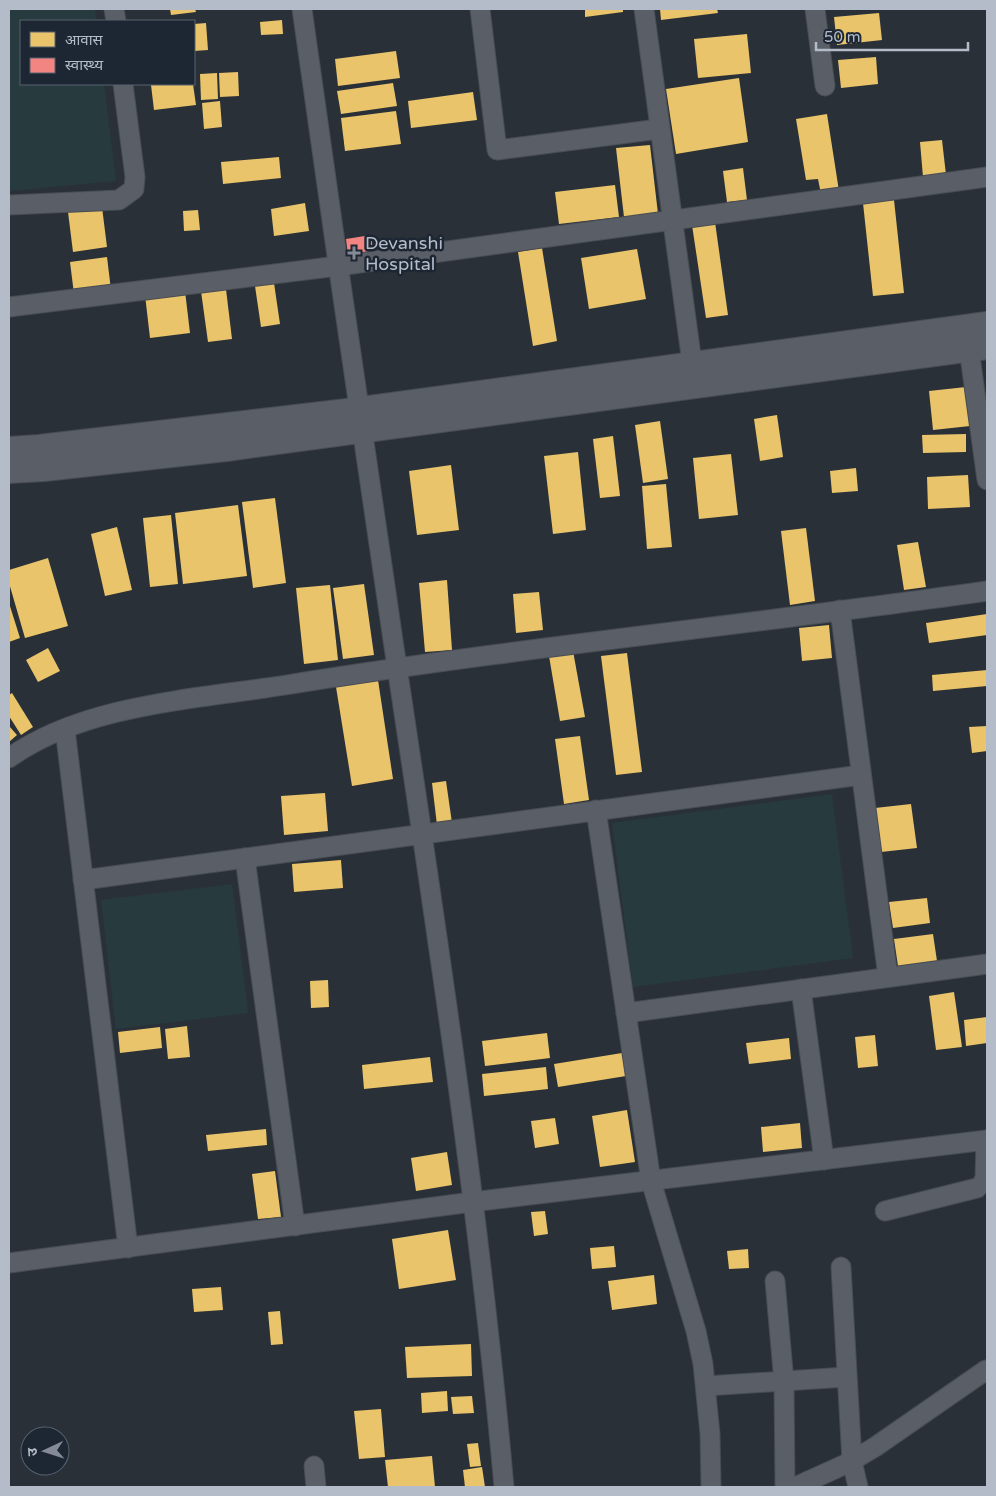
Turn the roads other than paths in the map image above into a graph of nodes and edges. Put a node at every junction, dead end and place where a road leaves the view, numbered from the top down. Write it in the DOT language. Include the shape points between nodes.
graph roads {
  1 [pos="302,9"];
  2 [pos="480,9"];
  3 [pos="644,9"];
  4 [pos="815,9"];
  5 [pos="123,85"];
  6 [pos="825,86"];
  7 [pos="660,128"];
  8 [pos="987,177"];
  9 [pos="9,205"];
  10 [pos="672,221"];
  11 [pos="338,266"];
  12 [pos="9,307"];
  13 [pos="987,324"];
  14 [pos="978,348"];
  15 [pos="692,363"];
  16 [pos="360,420"];
  17 [pos="10,455"];
  18 [pos="987,480"];
  19 [pos="987,591"];
  20 [pos="840,610"];
  21 [pos="397,668"];
  22 [pos="65,729"];
  23 [pos="9,758"];
  24 [pos="861,774"];
  25 [pos="596,810"];
  26 [pos="422,834"];
  27 [pos="245,858"];
  28 [pos="84,880"];
  29 [pos="987,964"];
  30 [pos="888,978"];
  31 [pos="801,989"];
  32 [pos="626,1013"];
  33 [pos="987,1140"];
  34 [pos="824,1160"];
  35 [pos="651,1180"];
  36 [pos="472,1202"];
  37 [pos="885,1211"];
  38 [pos="295,1226"];
  39 [pos="128,1248"];
  40 [pos="9,1263"];
  41 [pos="841,1267"];
  42 [pos="775,1280"];
  43 [pos="986,1370"];
  44 [pos="846,1377"];
  45 [pos="784,1382"];
  46 [pos="706,1386"];
  47 [pos="852,1461"];
  48 [pos="314,1466"];
  49 [pos="316,1487"];
  50 [pos="504,1487"];
  51 [pos="711,1487"];
  52 [pos="785,1487"];
  53 [pos="796,1487"];
  54 [pos="858,1487"];
  1 -- 11 [label="street"];
  2 -- 7 [label="street" via="497,150"];
  3 -- 7 [label="street"];
  4 -- 6 [label="street"];
  5 -- 9 [label="street" via="134,189 119,200"];
  7 -- 10 [label="street"];
  8 -- 10 [label="street"];
  10 -- 11 [label="street"];
  10 -- 15 [label="street"];
  11 -- 12 [label="street"];
  11 -- 16 [label="street"];
  13 -- 15 [label="street"];
  14 -- 16 [label="street"];
  14 -- 18 [label="street"];
  15 -- 16 [label="street"];
  16 -- 17 [label="street" via="226,449 44,469"];
  16 -- 21 [label="street"];
  19 -- 20 [label="street"];
  20 -- 21 [label="street"];
  20 -- 24 [label="street"];
  21 -- 22 [label="street" via="183,700 123,712"];
  21 -- 26 [label="street"];
  22 -- 23 [label="street"];
  22 -- 28 [label="street"];
  24 -- 25 [label="street"];
  24 -- 30 [label="street"];
  25 -- 26 [label="street"];
  25 -- 32 [label="street"];
  26 -- 27 [label="street"];
  26 -- 36 [label="street"];
  27 -- 28 [label="street"];
  27 -- 38 [label="street"];
  28 -- 39 [label="street"];
  29 -- 30 [label="street"];
  30 -- 31 [label="street"];
  31 -- 32 [label="street"];
  31 -- 34 [label="street"];
  32 -- 35 [label="street"];
  33 -- 34 [label="street"];
  33 -- 37 [label="street" via="985,1175 979,1186"];
  34 -- 35 [label="street"];
  35 -- 36 [label="street"];
  35 -- 46 [label="street" via="696,1331"];
  36 -- 38 [label="street"];
  36 -- 50 [label="street"];
  38 -- 39 [label="street"];
  39 -- 40 [label="street"];
  41 -- 44 [label="street"];
  42 -- 45 [label="street"];
  43 -- 47 [label="street"];
  44 -- 45 [label="street"];
  44 -- 47 [label="street"];
  45 -- 46 [label="street"];
  45 -- 52 [label="street"];
  46 -- 51 [label="street"];
  47 -- 53 [label="street"];
  47 -- 54 [label="street"];
  48 -- 49 [label="street"];
}
